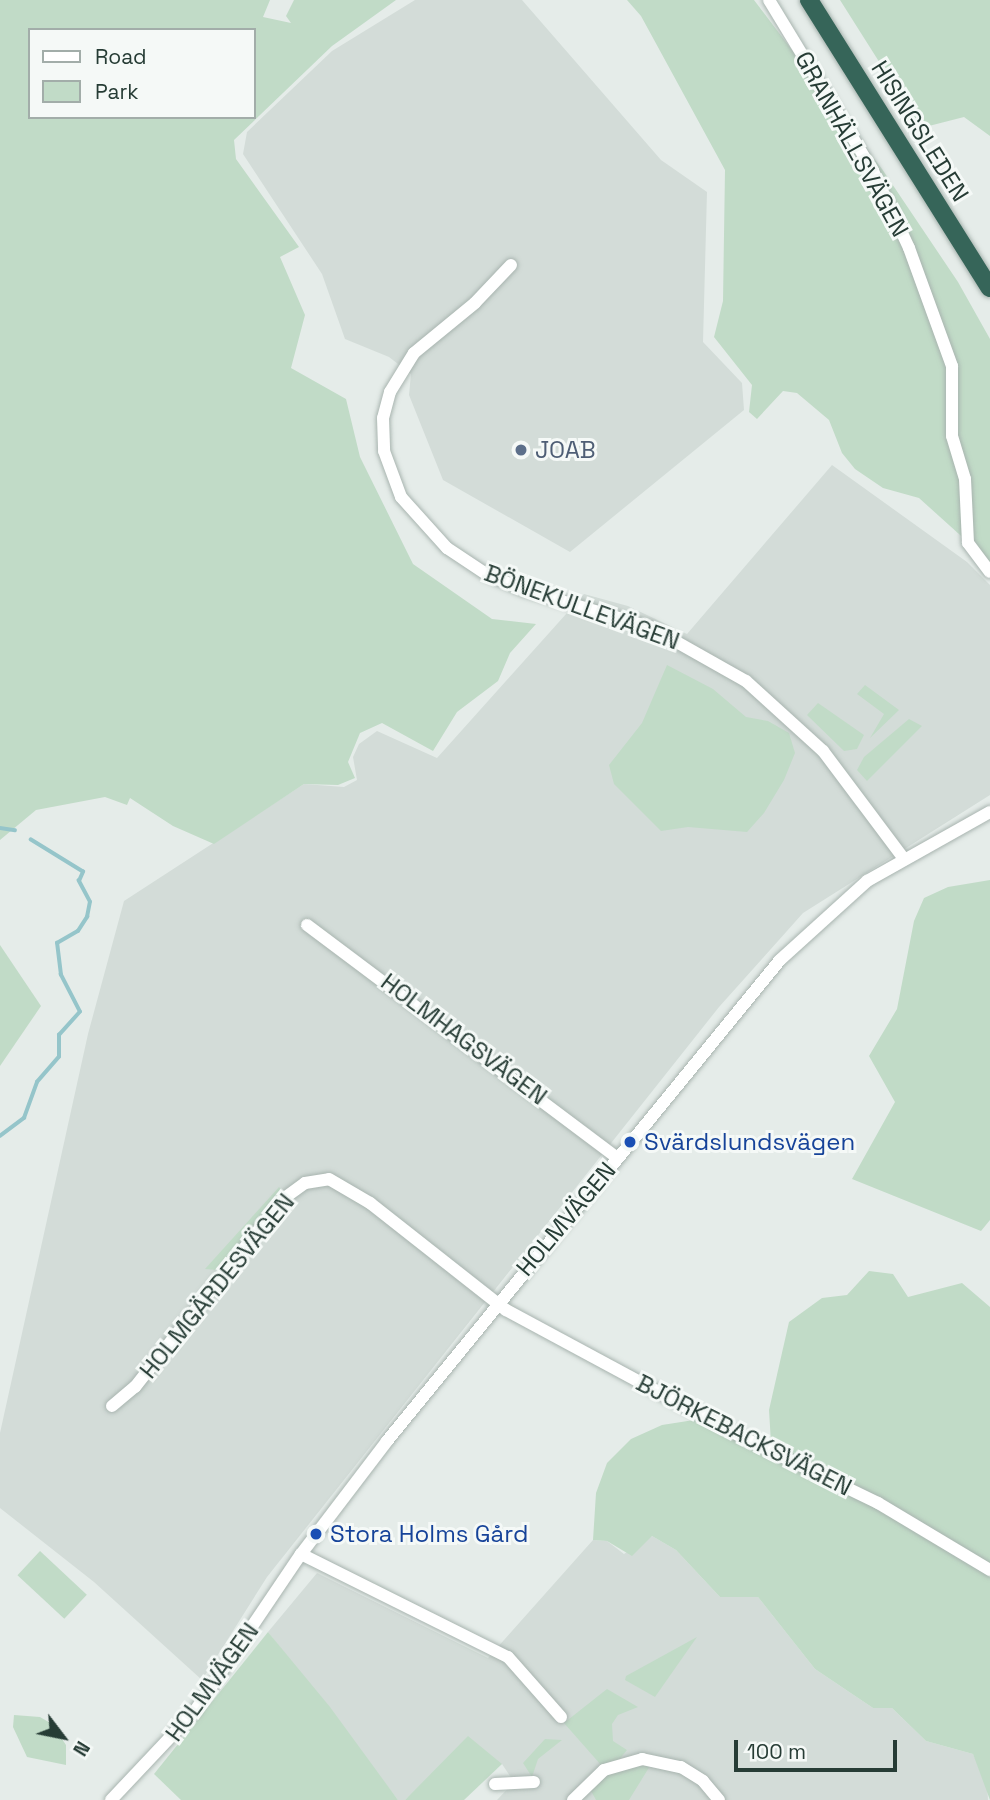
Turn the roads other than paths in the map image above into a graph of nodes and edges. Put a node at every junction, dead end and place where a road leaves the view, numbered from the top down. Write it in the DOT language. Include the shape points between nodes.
graph roads {
  1 [pos="769,0"];
  2 [pos="809,0"];
  3 [pos="511,265"];
  4 [pos="990,288"];
  5 [pos="990,572"];
  6 [pos="990,812"];
  7 [pos="904,859"];
  8 [pos="307,925"];
  9 [pos="617,1158"];
  10 [pos="498,1301"];
  11 [pos="112,1406"];
  12 [pos="301,1554"];
  13 [pos="990,1570"];
  14 [pos="561,1717"];
  15 [pos="534,1782"];
  16 [pos="495,1784"];
  17 [pos="111,1800"];
  18 [pos="573,1800"];
  19 [pos="719,1800"];
  1 -- 5 [label="street, GRANHÄLLSVÄGEN" via="873,171 909,248 952,366 952,436 965,479 968,543"];
  2 -- 4 [label="highway, HISINGSLEDEN"];
  3 -- 7 [label="street, BÖNEKULLEVÄGEN" via="475,303 414,354 390,392 383,418 384,451 401,498 447,548 486,574 524,590 650,627 746,681 823,751"];
  6 -- 7 [label="street, HOLMVÄGEN"];
  7 -- 9 [label="street, HOLMVÄGEN" via="837,905 799,940"];
  8 -- 9 [label="street, HOLMHAGSVÄGEN"];
  9 -- 10 [label="street, HOLMVÄGEN"];
  10 -- 11 [label="street, HOLMGÄRDESVÄGEN" via="353,1191 329,1179 310,1180 274,1209 135,1387"];
  10 -- 12 [label="street, HOLMVÄGEN"];
  10 -- 13 [label="street, BJÖRKEBACKSVÄGEN" via="744,1438 922,1527"];
  12 -- 14 [label="street" via="508,1657"];
  12 -- 17 [label="street, HOLMVÄGEN" via="195,1711"];
  15 -- 16 [label="street"];
  18 -- 19 [label="street" via="604,1770 642,1759 681,1767 704,1781"];
}
